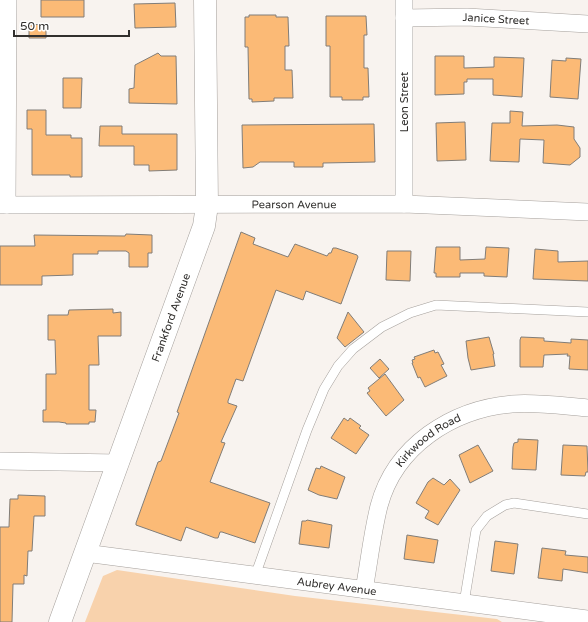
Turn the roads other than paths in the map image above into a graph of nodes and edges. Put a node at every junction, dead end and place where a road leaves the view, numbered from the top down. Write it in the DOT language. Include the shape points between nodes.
graph roads {
  1 [pos="8,0"];
  2 [pos="205,0"];
  3 [pos="404,0"];
  4 [pos="404,18"];
  5 [pos="588,24"];
  6 [pos="404,204"];
  7 [pos="4,205"];
  8 [pos="208,205"];
  9 [pos="588,212"];
  10 [pos="588,312"];
  11 [pos="588,408"];
  12 [pos="0,461"];
  13 [pos="118,463"];
  14 [pos="588,514"];
  15 [pos="85,553"];
  16 [pos="256,576"];
  17 [pos="364,590"];
  18 [pos="464,603"];
  19 [pos="588,619"];
  20 [pos="60,622"];
  1 -- 7 [label="street"];
  2 -- 8 [label="main road, Frankford Avenue"];
  3 -- 4 [label="street, Leon Street"];
  4 -- 5 [label="street, Janice Street" via="467,17"];
  4 -- 6 [label="street, Leon Street"];
  6 -- 8 [label="street, Pearson Avenue"];
  6 -- 9 [label="street, Pearson Avenue"];
  7 -- 8 [label="street, Pearson Avenue"];
  8 -- 13 [label="main road, Frankford Avenue" via="204,226"];
  10 -- 16 [label="lane" via="436,305 410,313 382,327 353,349 338,366 324,389"];
  11 -- 17 [label="street, Kirkwood Road" via="513,404 484,408 445,422 424,438 404,458 389,482 379,506"];
  12 -- 13 [label="street"];
  13 -- 15 [label="main road, Frankford Avenue"];
  14 -- 18 [label="lane" via="514,503 486,516 476,530"];
  15 -- 16 [label="street, Aubrey Avenue"];
  15 -- 20 [label="main road, Frankford Avenue"];
  16 -- 17 [label="street, Aubrey Avenue"];
  17 -- 18 [label="street, Aubrey Avenue"];
  18 -- 19 [label="street, Aubrey Avenue"];
}
